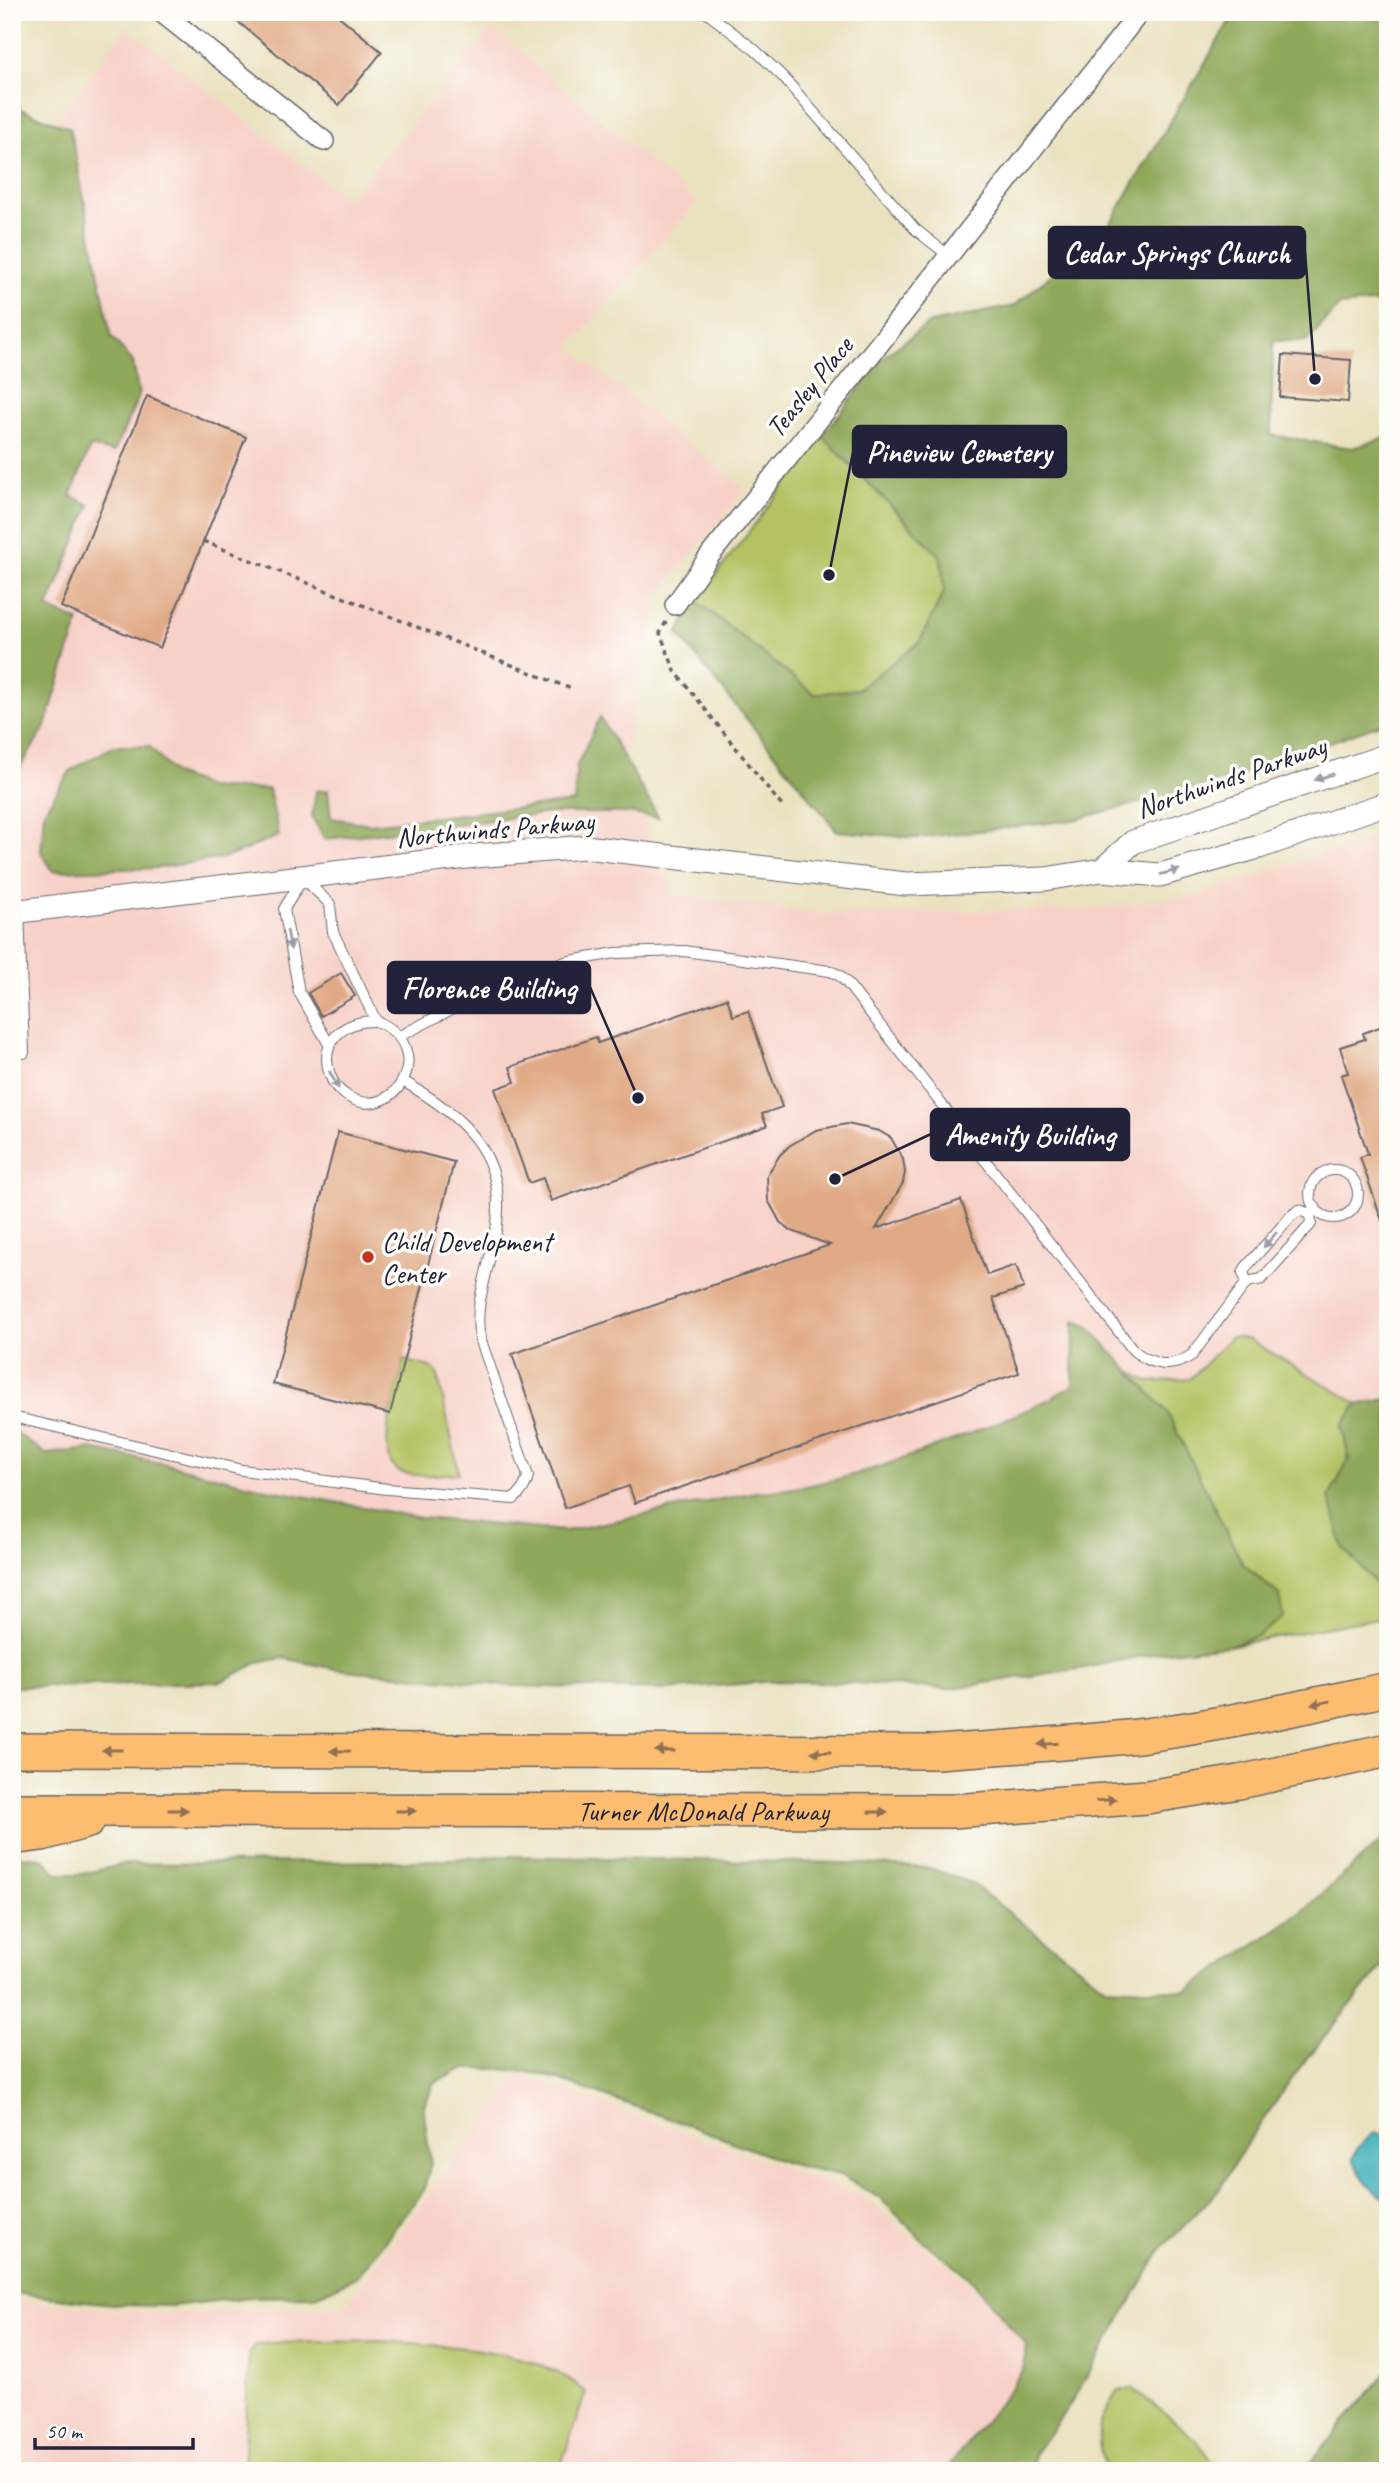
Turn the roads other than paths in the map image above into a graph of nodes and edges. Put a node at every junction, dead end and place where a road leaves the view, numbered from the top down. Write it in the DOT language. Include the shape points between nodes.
graph roads {
  1 [pos="160,12"];
  2 [pos="705,12"];
  3 [pos="1140,12"];
  4 [pos="324,141"];
  5 [pos="949,256"];
  6 [pos="675,605"];
  7 [pos="1388,755"];
  8 [pos="1388,803"];
  9 [pos="1102,870"];
  10 [pos="303,878"];
  11 [pos="14,910"];
  12 [pos="376,1021"];
  13 [pos="400,1036"];
  14 [pos="330,1046"];
  15 [pos="24,1053"];
  16 [pos="403,1081"];
  17 [pos="1312,1211"];
  18 [pos="1247,1282"];
  19 [pos="21,1419"];
  20 [pos="1388,1689"];
  21 [pos="12,1750"];
  22 [pos="1388,1750"];
  23 [pos="12,1810"];
  24 [pos="124,1810"];
  25 [pos="12,1838"];
  1 -- 4 [label="street"];
  2 -- 5 [label="lane" via="783,77 915,229"];
  3 -- 5 [label="street, Teasley Place"];
  5 -- 6 [label="street, Teasley Place"];
  7 -- 9 [label="street, Northwinds Parkway, one-way" via="1133,842"];
  9 -- 8 [label="street, Northwinds Parkway, one-way" via="1160,875"];
  9 -- 10 [label="street, Northwinds Parkway" via="1045,879 906,884 585,847"];
  10 -- 11 [label="street, Northwinds Parkway"];
  10 -- 12 [label="lane" via="330,904 333,932"];
  10 -- 14 [label="lane, one-way" via="284,909 299,992"];
  11 -- 15 [label="lane"];
  12 -- 13 [label="lane"];
  12 -- 14 [label="lane" via="349,1025"];
  13 -- 16 [label="lane" via="409,1062"];
  13 -- 18 [label="lane" via="514,979 565,962 616,953 684,951 830,971 847,984 1143,1358 1162,1365 1192,1354"];
  14 -- 16 [label="lane, one-way" via="327,1056 332,1081 351,1098 377,1101 389,1097"];
  16 -- 19 [label="lane" via="469,1129 488,1157 494,1176 497,1223 476,1321 528,1476 520,1494 514,1499 387,1489 242,1470"];
  17 -- 17 [label="lane" via="1333,1218 1349,1213 1357,1199 1355,1183 1343,1172 1320,1175 1311,1189"];
  17 -- 18 [label="lane" via="1311,1224 1262,1279"];
  17 -- 18 [label="lane, one-way" via="1299,1210 1291,1216 1246,1267"];
  20 -- 21 [label="highway, one-way" via="1148,1734 937,1752"];
  24 -- 22 [label="highway, Turner McDonald Parkway, one-way" via="952,1811 1147,1797"];
  23 -- 24 [label="highway, Turner McDonald Parkway"];
  24 -- 25 [label="highway"];
}
